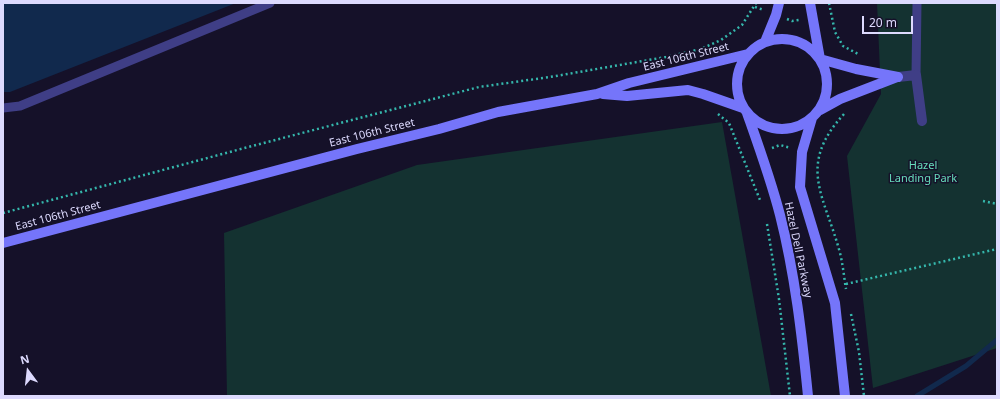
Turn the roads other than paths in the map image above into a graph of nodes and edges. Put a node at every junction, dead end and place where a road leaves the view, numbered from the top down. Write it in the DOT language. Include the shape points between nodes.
graph roads {
  1 [pos="270,3"];
  2 [pos="779,3"];
  3 [pos="810,3"];
  4 [pos="917,3"];
  5 [pos="765,42"];
  6 [pos="748,54"];
  7 [pos="820,59"];
  8 [pos="916,75"];
  9 [pos="898,77"];
  10 [pos="597,94"];
  11 [pos="3,108"];
  12 [pos="820,110"];
  13 [pos="745,111"];
  14 [pos="812,118"];
  15 [pos="922,121"];
  16 [pos="3,243"];
  17 [pos="808,396"];
  18 [pos="845,396"];
  1 -- 11 [label="lane" via="20,106"];
  2 -- 5 [label="street"];
  3 -- 7 [label="street"];
  4 -- 8 [label="lane"];
  5 -- 6 [label="street"];
  5 -- 7 [label="street" via="781,38 796,40 810,48"];
  6 -- 10 [label="street, East 106th Street" via="629,83"];
  6 -- 13 [label="street" via="737,74 736,86 738,98"];
  7 -- 9 [label="street"];
  7 -- 12 [label="street" via="828,80 825,100"];
  8 -- 9 [label="street"];
  8 -- 15 [label="street"];
  9 -- 12 [label="street" via="840,99"];
  10 -- 13 [label="street" via="627,96 688,90"];
  10 -- 16 [label="street, East 106th Street" via="498,112"];
  12 -- 14 [label="street"];
  13 -- 14 [label="street" via="763,126 784,130 804,124"];
  13 -- 17 [label="street, Hazel Dell Parkway" via="761,151 780,215 799,315"];
  14 -- 18 [label="street, Hazel Dell Parkway" via="802,152 800,187 835,303"];
}
